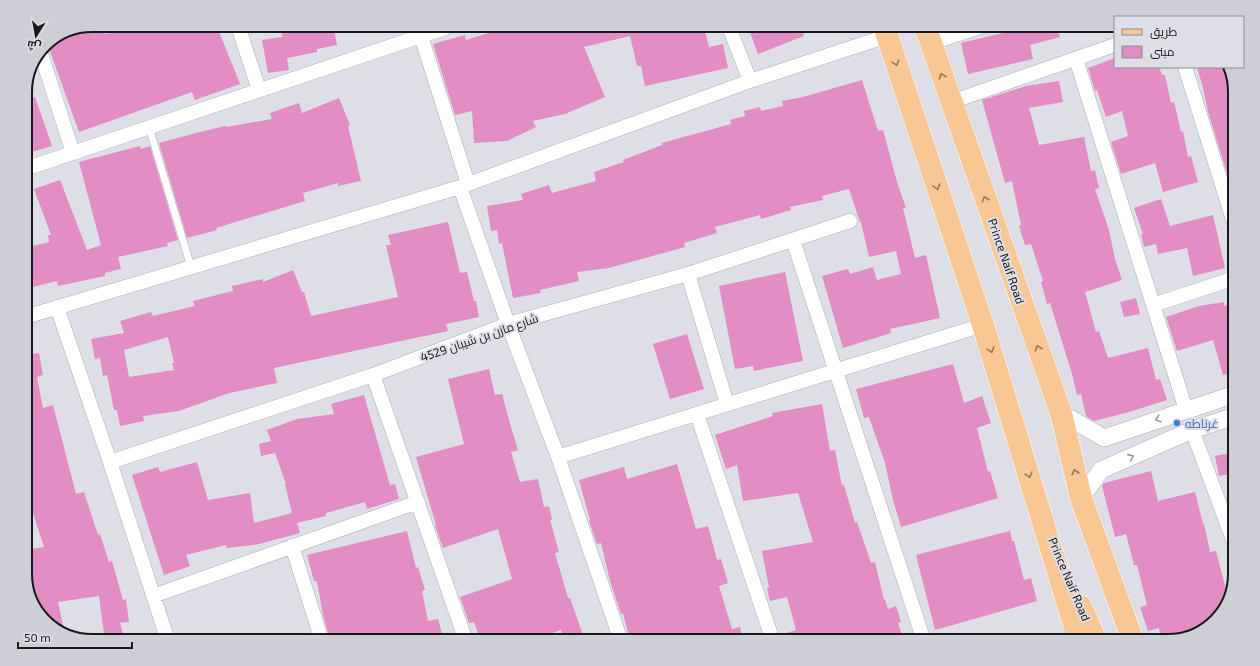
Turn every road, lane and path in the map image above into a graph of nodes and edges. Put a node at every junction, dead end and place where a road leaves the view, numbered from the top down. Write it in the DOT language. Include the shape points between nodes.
graph roads {
  1 [pos="240,32"];
  2 [pos="433,32"];
  3 [pos="731,32"];
  4 [pos="883,32"];
  5 [pos="886,32"];
  6 [pos="946,32"];
  7 [pos="928,35"];
  8 [pos="421,36"];
  9 [pos="1114,45"];
  10 [pos="42,58"];
  11 [pos="1076,59"];
  12 [pos="1185,68"];
  13 [pos="750,81"];
  14 [pos="259,90"];
  15 [pos="951,102"];
  16 [pos="149,127"];
  17 [pos="73,153"];
  18 [pos="32,167"];
  19 [pos="464,185"];
  20 [pos="1228,204"];
  21 [pos="850,221"];
  22 [pos="793,240"];
  23 [pos="191,267"];
  24 [pos="688,274"];
  25 [pos="1228,280"];
  26 [pos="1153,305"];
  27 [pos="57,307"];
  28 [pos="32,315"];
  29 [pos="508,324"];
  30 [pos="983,325"];
  31 [pos="836,371"];
  32 [pos="373,375"];
  33 [pos="1228,396"];
  34 [pos="727,404"];
  35 [pos="1186,410"];
  36 [pos="1061,413"];
  37 [pos="697,414"];
  38 [pos="1228,418"];
  39 [pos="1192,430"];
  40 [pos="558,457"];
  41 [pos="110,462"];
  42 [pos="1035,496"];
  43 [pos="1081,498"];
  44 [pos="418,502"];
  45 [pos="1228,526"];
  46 [pos="292,546"];
  47 [pos="153,596"];
  48 [pos="166,634"];
  49 [pos="320,634"];
  50 [pos="464,634"];
  51 [pos="619,634"];
  52 [pos="771,634"];
  53 [pos="922,634"];
  54 [pos="1077,634"];
  55 [pos="1093,634"];
  56 [pos="1115,634"];
  57 [pos="1130,634"];
  1 -- 14 [label="street"];
  2 -- 8 [label="street"];
  3 -- 13 [label="street"];
  4 -- 13 [label="street"];
  5 -- 30 [label="main road, Prince Naif Road, one-way"];
  6 -- 7 [label="street"];
  15 -- 7 [label="main road, Prince Naif Road, one-way"];
  8 -- 14 [label="street"];
  8 -- 19 [label="street"];
  9 -- 11 [label="street"];
  10 -- 17 [label="street"];
  11 -- 15 [label="street"];
  11 -- 26 [label="street"];
  12 -- 20 [label="street"];
  13 -- 19 [label="street"];
  14 -- 16 [label="street"];
  36 -- 15 [label="main road, Prince Naif Road, one-way"];
  16 -- 17 [label="street"];
  16 -- 23 [label="lane"];
  17 -- 18 [label="street"];
  19 -- 23 [label="street"];
  19 -- 29 [label="street"];
  21 -- 22 [label="street, شارع مازن بن شيبان 4529"];
  22 -- 24 [label="street, شارع مازن بن شيبان 4529"];
  22 -- 31 [label="street"];
  23 -- 27 [label="street"];
  24 -- 29 [label="street, شارع مازن بن شيبان 4529"];
  24 -- 34 [label="street"];
  25 -- 26 [label="street"];
  26 -- 35 [label="street"];
  27 -- 28 [label="street"];
  27 -- 41 [label="street"];
  29 -- 32 [label="street, شارع مازن بن شيبان 4529"];
  29 -- 40 [label="street"];
  30 -- 31 [label="street"];
  30 -- 42 [label="main road, Prince Naif Road, one-way"];
  31 -- 34 [label="street"];
  31 -- 53 [label="street"];
  32 -- 41 [label="street, شارع مازن بن شيبان 4529"];
  32 -- 44 [label="street"];
  33 -- 35 [label="street"];
  34 -- 37 [label="street"];
  35 -- 36 [label="street, one-way" via="1104,438"];
  43 -- 36 [label="main road, Prince Naif Road, one-way"];
  37 -- 40 [label="street"];
  37 -- 52 [label="street"];
  38 -- 39 [label="street"];
  43 -- 39 [label="street, one-way" via="1101,470"];
  39 -- 45 [label="street"];
  40 -- 51 [label="street"];
  41 -- 47 [label="street"];
  42 -- 54 [label="main road, Prince Naif Road"];
  42 -- 55 [label="main road, Prince Naif Road"];
  43 -- 56 [label="main road, Prince Naif Road"];
  43 -- 57 [label="main road, Prince Naif Road"];
  44 -- 46 [label="street"];
  44 -- 50 [label="street"];
  46 -- 47 [label="street"];
  46 -- 49 [label="street"];
  47 -- 48 [label="street"];
}
